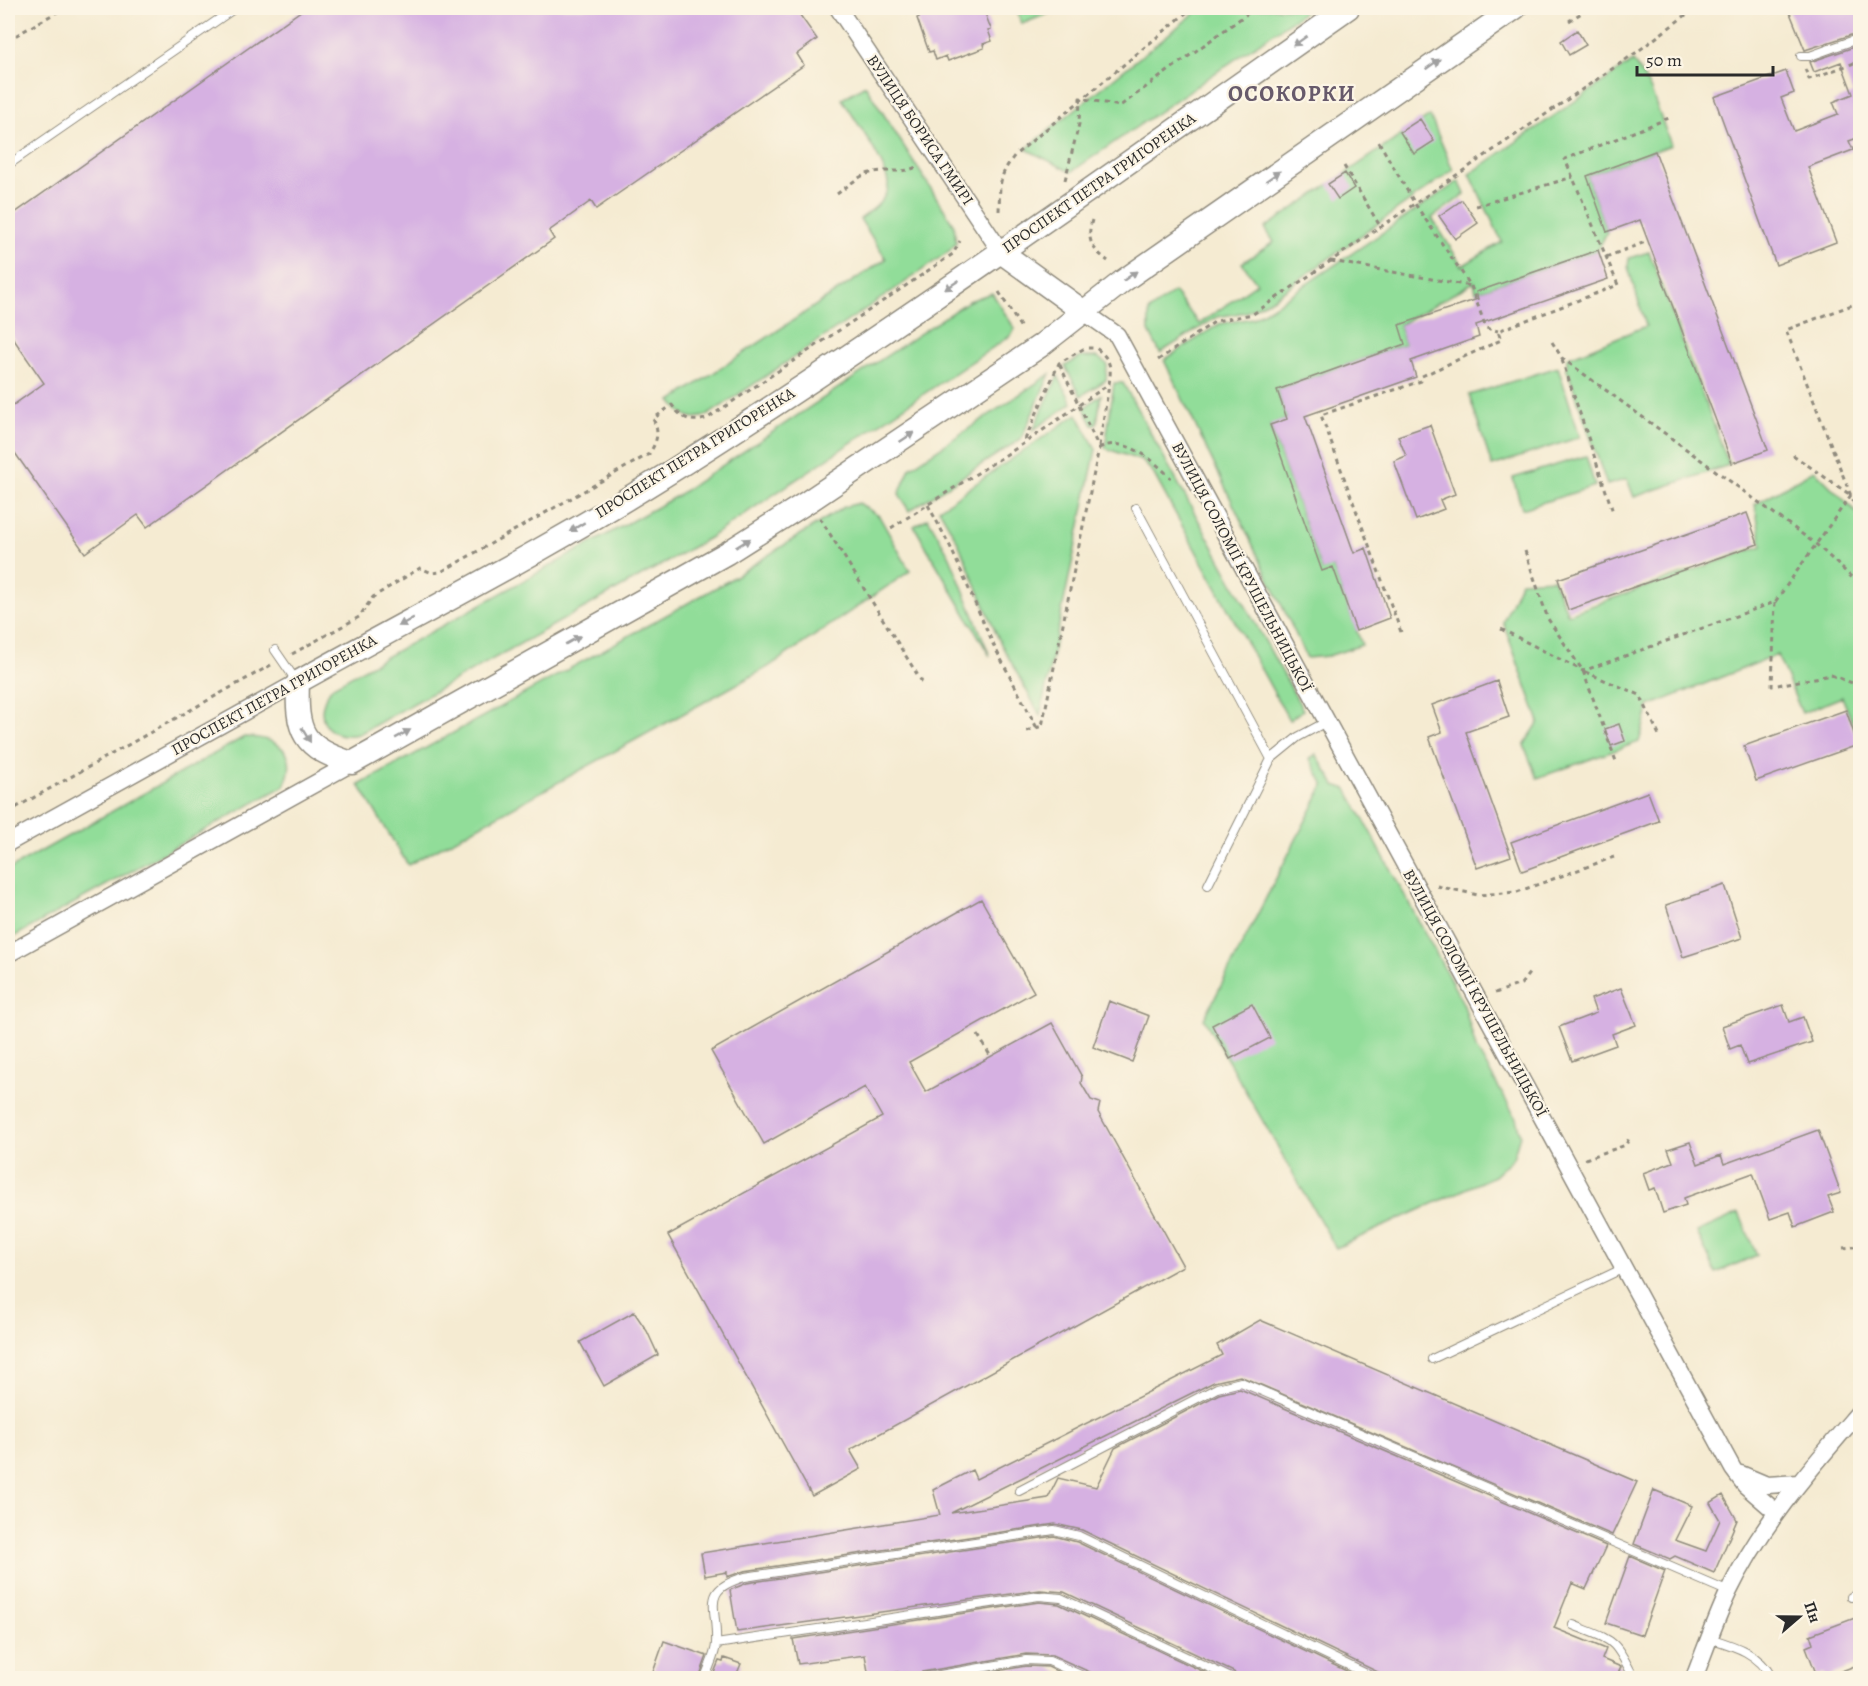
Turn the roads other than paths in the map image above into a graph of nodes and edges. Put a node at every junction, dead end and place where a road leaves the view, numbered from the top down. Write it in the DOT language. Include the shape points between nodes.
graph roads {
  1 [pos="235,8"];
  2 [pos="838,8"];
  3 [pos="1348,8"];
  4 [pos="1515,8"];
  5 [pos="1860,38"];
  6 [pos="1801,56"];
  7 [pos="8,165"];
  8 [pos="1001,252"];
  9 [pos="1084,312"];
  10 [pos="1136,508"];
  11 [pos="275,651"];
  12 [pos="298,682"];
  13 [pos="1326,722"];
  14 [pos="1271,759"];
  15 [pos="352,763"];
  16 [pos="8,843"];
  17 [pos="1208,885"];
  18 [pos="8,954"];
  19 [pos="1625,1268"];
  20 [pos="1432,1359"];
  21 [pos="1860,1411"];
  22 [pos="1733,1469"];
  23 [pos="1798,1483"];
  24 [pos="1019,1491"];
  25 [pos="1776,1512"];
  26 [pos="1729,1592"];
  27 [pos="1860,1594"];
  28 [pos="1851,1598"];
  29 [pos="1573,1625"];
  30 [pos="1709,1638"];
  31 [pos="716,1644"];
  32 [pos="705,1678"];
  33 [pos="923,1678"];
  34 [pos="1087,1678"];
  35 [pos="1231,1678"];
  36 [pos="1375,1678"];
  37 [pos="1633,1678"];
  38 [pos="1694,1678"];
  39 [pos="1772,1678"];
  1 -- 7 [label="lane"];
  2 -- 8 [label="street, ВУЛИЦЯ БОРИСА ГМИРІ"];
  3 -- 8 [label="street, ПРОСПЕКТ ПЕТРА ГРИГОРЕНКА, one-way"];
  9 -- 4 [label="street, one-way"];
  5 -- 6 [label="lane"];
  8 -- 9 [label="street"];
  8 -- 12 [label="street, ПРОСПЕКТ ПЕТРА ГРИГОРЕНКА, one-way" via="661,478"];
  9 -- 13 [label="street, ВУЛИЦЯ СОЛОМІЇ КРУШЕЛЬНИЦЬКОЇ" via="1117,335"];
  15 -- 9 [label="street, one-way" via="707,564 809,501 1040,346"];
  10 -- 14 [label="lane"];
  11 -- 12 [label="lane"];
  12 -- 15 [label="street, one-way" via="297,707 301,727 309,740 317,751"];
  12 -- 16 [label="street, ПРОСПЕКТ ПЕТРА ГРИГОРЕНКА"];
  13 -- 14 [label="lane" via="1298,737"];
  13 -- 19 [label="street, ВУЛИЦЯ СОЛОМІЇ КРУШЕЛЬНИЦЬКОЇ"];
  14 -- 17 [label="lane"];
  15 -- 18 [label="street"];
  19 -- 20 [label="lane"];
  19 -- 22 [label="street, ВУЛИЦЯ СОЛОМІЇ КРУШЕЛЬНИЦЬКОЇ"];
  21 -- 23 [label="street"];
  22 -- 23 [label="street" via="1767,1485"];
  22 -- 25 [label="street, ВУЛИЦЯ СОЛОМІЇ КРУШЕЛЬНИЦЬКОЇ"];
  23 -- 25 [label="street"];
  24 -- 26 [label="lane" via="1217,1388 1241,1382"];
  25 -- 26 [label="street"];
  26 -- 30 [label="street"];
  27 -- 28 [label="lane"];
  29 -- 37 [label="lane" via="1618,1647"];
  30 -- 38 [label="street"];
  30 -- 39 [label="lane" via="1742,1648 1766,1667"];
  31 -- 32 [label="lane"];
  31 -- 35 [label="lane" via="1040,1596 1060,1598"];
  31 -- 36 [label="lane" via="712,1609 715,1593 726,1583 1054,1530 1079,1536"];
  33 -- 34 [label="lane" via="1026,1660 1049,1661"];
}
